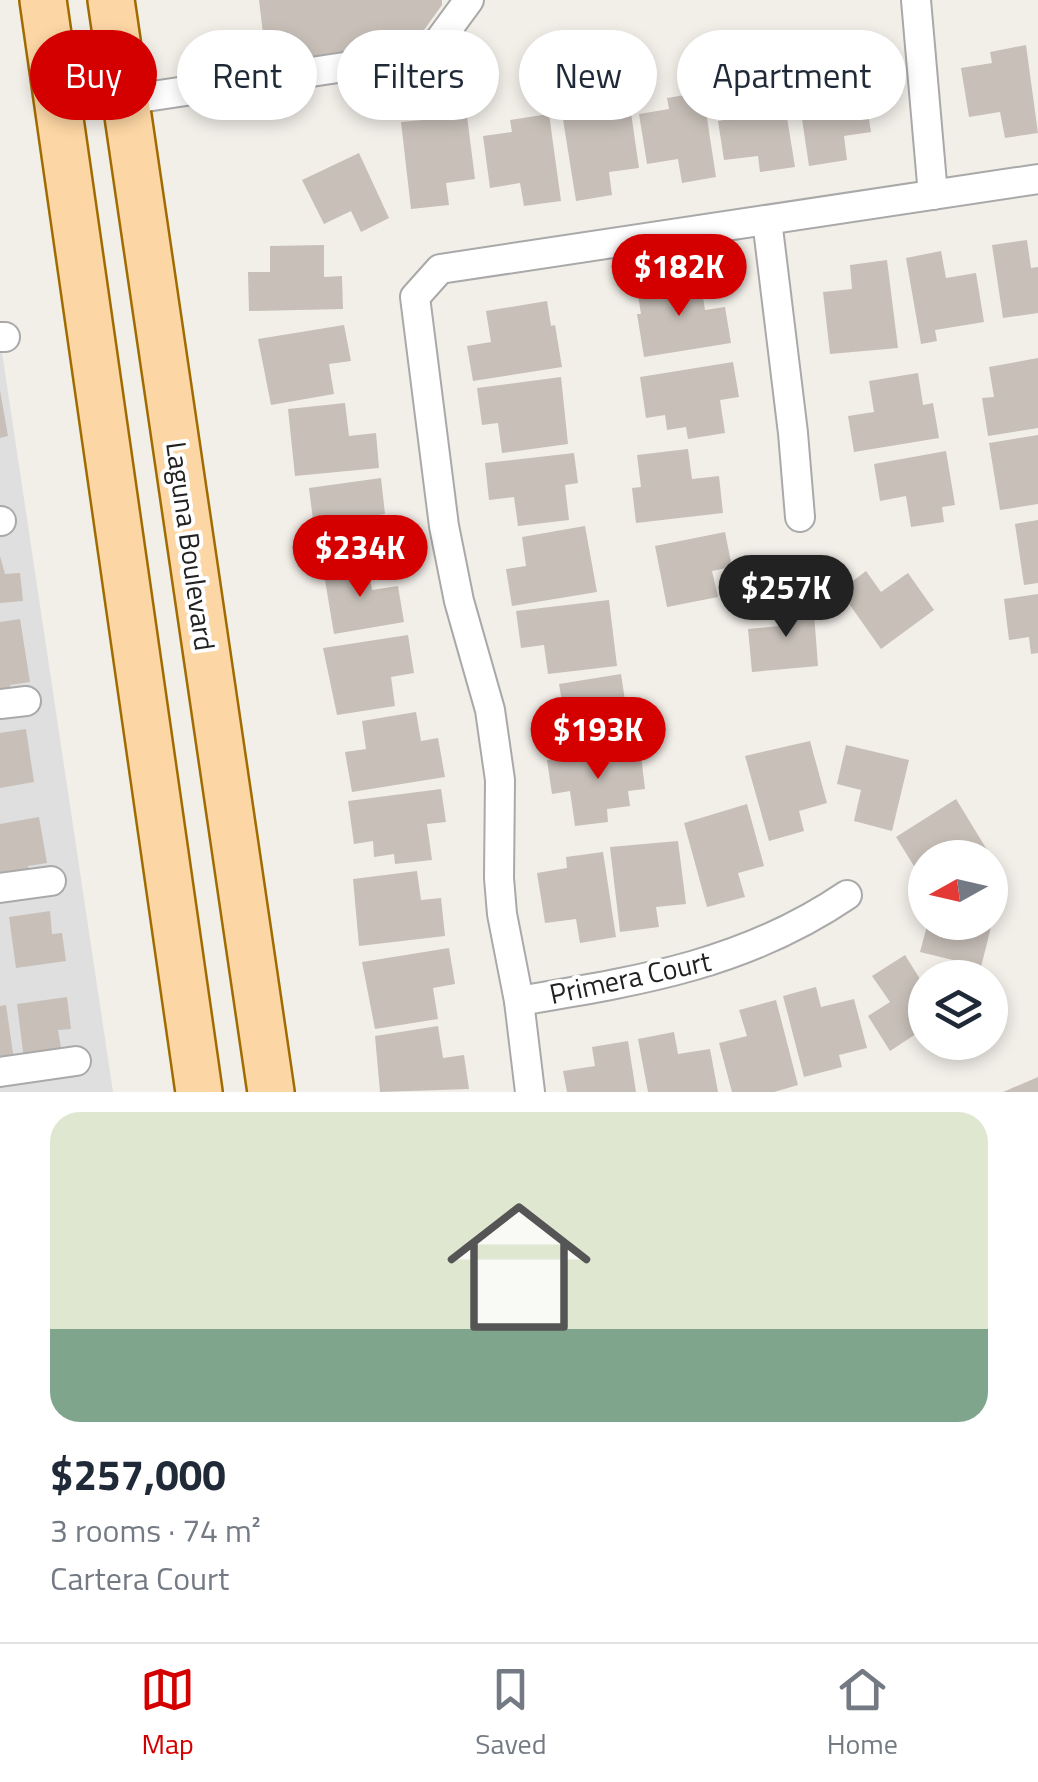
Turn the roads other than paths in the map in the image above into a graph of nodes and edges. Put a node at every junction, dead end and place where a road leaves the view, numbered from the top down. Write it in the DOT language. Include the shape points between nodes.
graph roads {
  1 [pos="42,0"];
  2 [pos="111,0"];
  3 [pos="469,0"];
  4 [pos="916,0"];
  5 [pos="116,30"];
  6 [pos="157,95"];
  7 [pos="129,120"];
  8 [pos="1038,180"];
  9 [pos="932,195"];
  10 [pos="766,220"];
  11 [pos="800,516"];
  12 [pos="51,880"];
  13 [pos="0,888"];
  14 [pos="847,895"];
  15 [pos="519,1001"];
  16 [pos="76,1061"];
  17 [pos="0,1072"];
  18 [pos="199,1092"];
  19 [pos="271,1092"];
  20 [pos="530,1092"];
  1 -- 18 [label="main road"];
  2 -- 5 [label="main road, Laguna Boulevard"];
  3 -- 6 [label="street" via="424,55"];
  4 -- 9 [label="street"];
  7 -- 19 [label="main road, Laguna Boulevard"];
  8 -- 9 [label="street"];
  9 -- 10 [label="street"];
  10 -- 11 [label="street"];
  10 -- 15 [label="street" via="440,270 415,297 444,526 490,710 500,780 502,914"];
  12 -- 13 [label="street"];
  14 -- 15 [label="street, Primera Court" via="775,938 683,971"];
  15 -- 20 [label="street"];
  16 -- 17 [label="street"];
}
